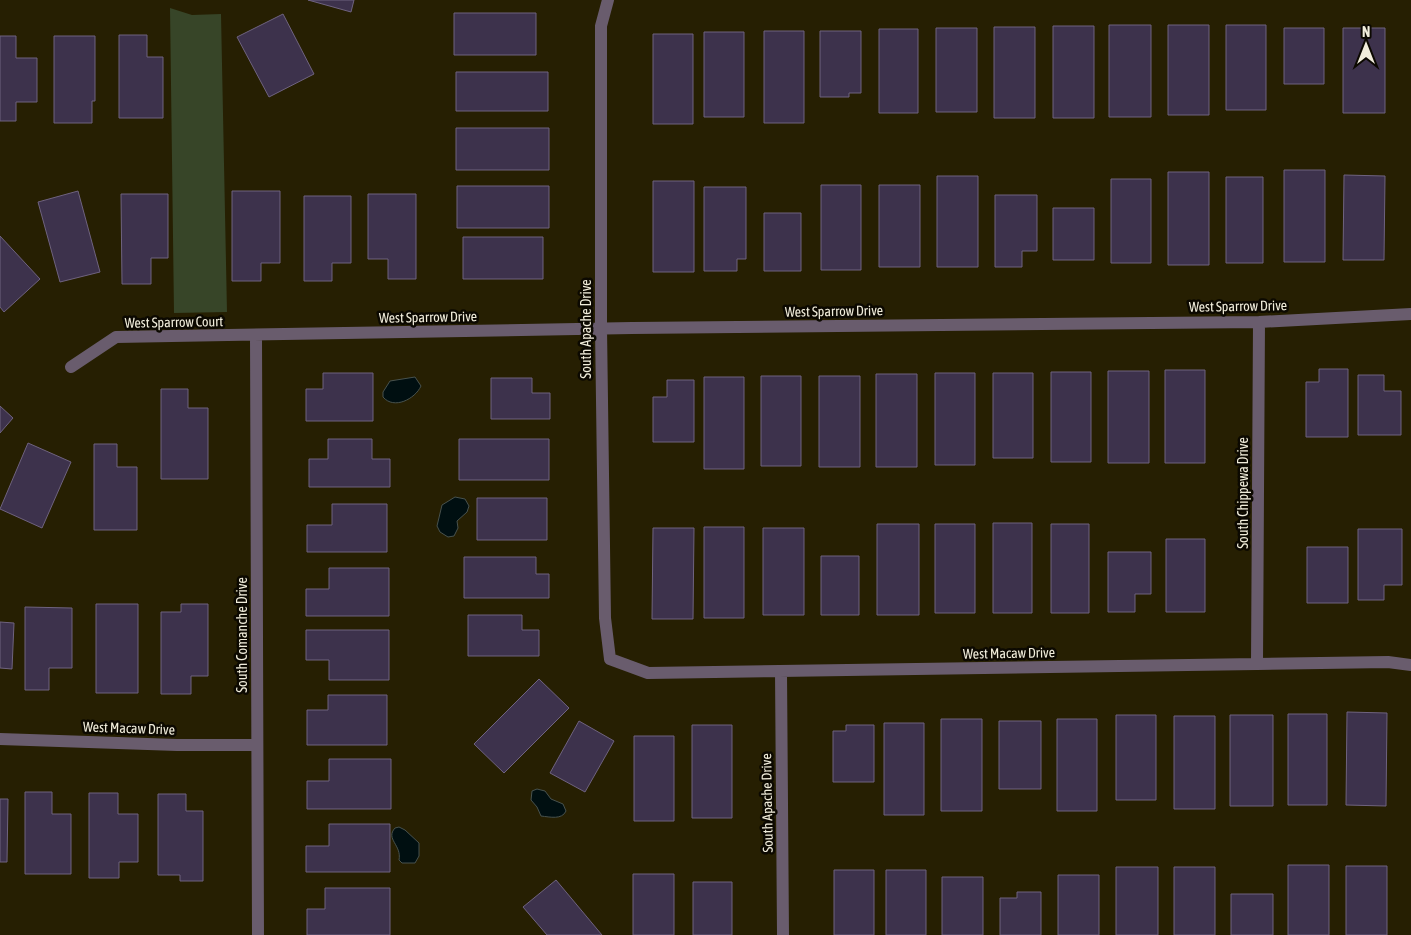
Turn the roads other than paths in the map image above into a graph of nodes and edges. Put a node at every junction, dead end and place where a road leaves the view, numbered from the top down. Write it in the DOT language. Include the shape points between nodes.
graph roads {
  1 [pos="608,0"];
  2 [pos="1411,314"];
  3 [pos="1259,322"];
  4 [pos="601,328"];
  5 [pos="256,336"];
  6 [pos="71,367"];
  7 [pos="610,659"];
  8 [pos="1257,664"];
  9 [pos="1411,664"];
  10 [pos="781,672"];
  11 [pos="0,739"];
  12 [pos="257,745"];
  13 [pos="258,935"];
  14 [pos="784,935"];
  1 -- 4 [label="street, South Apache Drive" via="601,26"];
  2 -- 3 [label="street, West Sparrow Drive"];
  3 -- 4 [label="street, West Sparrow Drive"];
  3 -- 8 [label="street, South Chippewa Drive"];
  4 -- 5 [label="street, West Sparrow Drive"];
  4 -- 7 [label="street, South Apache Drive" via="604,618"];
  5 -- 6 [label="street, West Sparrow Court" via="116,337"];
  5 -- 12 [label="street, South Comanche Drive"];
  7 -- 10 [label="street, West Macaw Drive" via="648,673"];
  8 -- 9 [label="street, West Macaw Drive"];
  8 -- 10 [label="street, West Macaw Drive"];
  10 -- 14 [label="street, South Apache Drive"];
  11 -- 12 [label="street, West Macaw Drive"];
  12 -- 13 [label="street, South Comanche Drive"];
}
